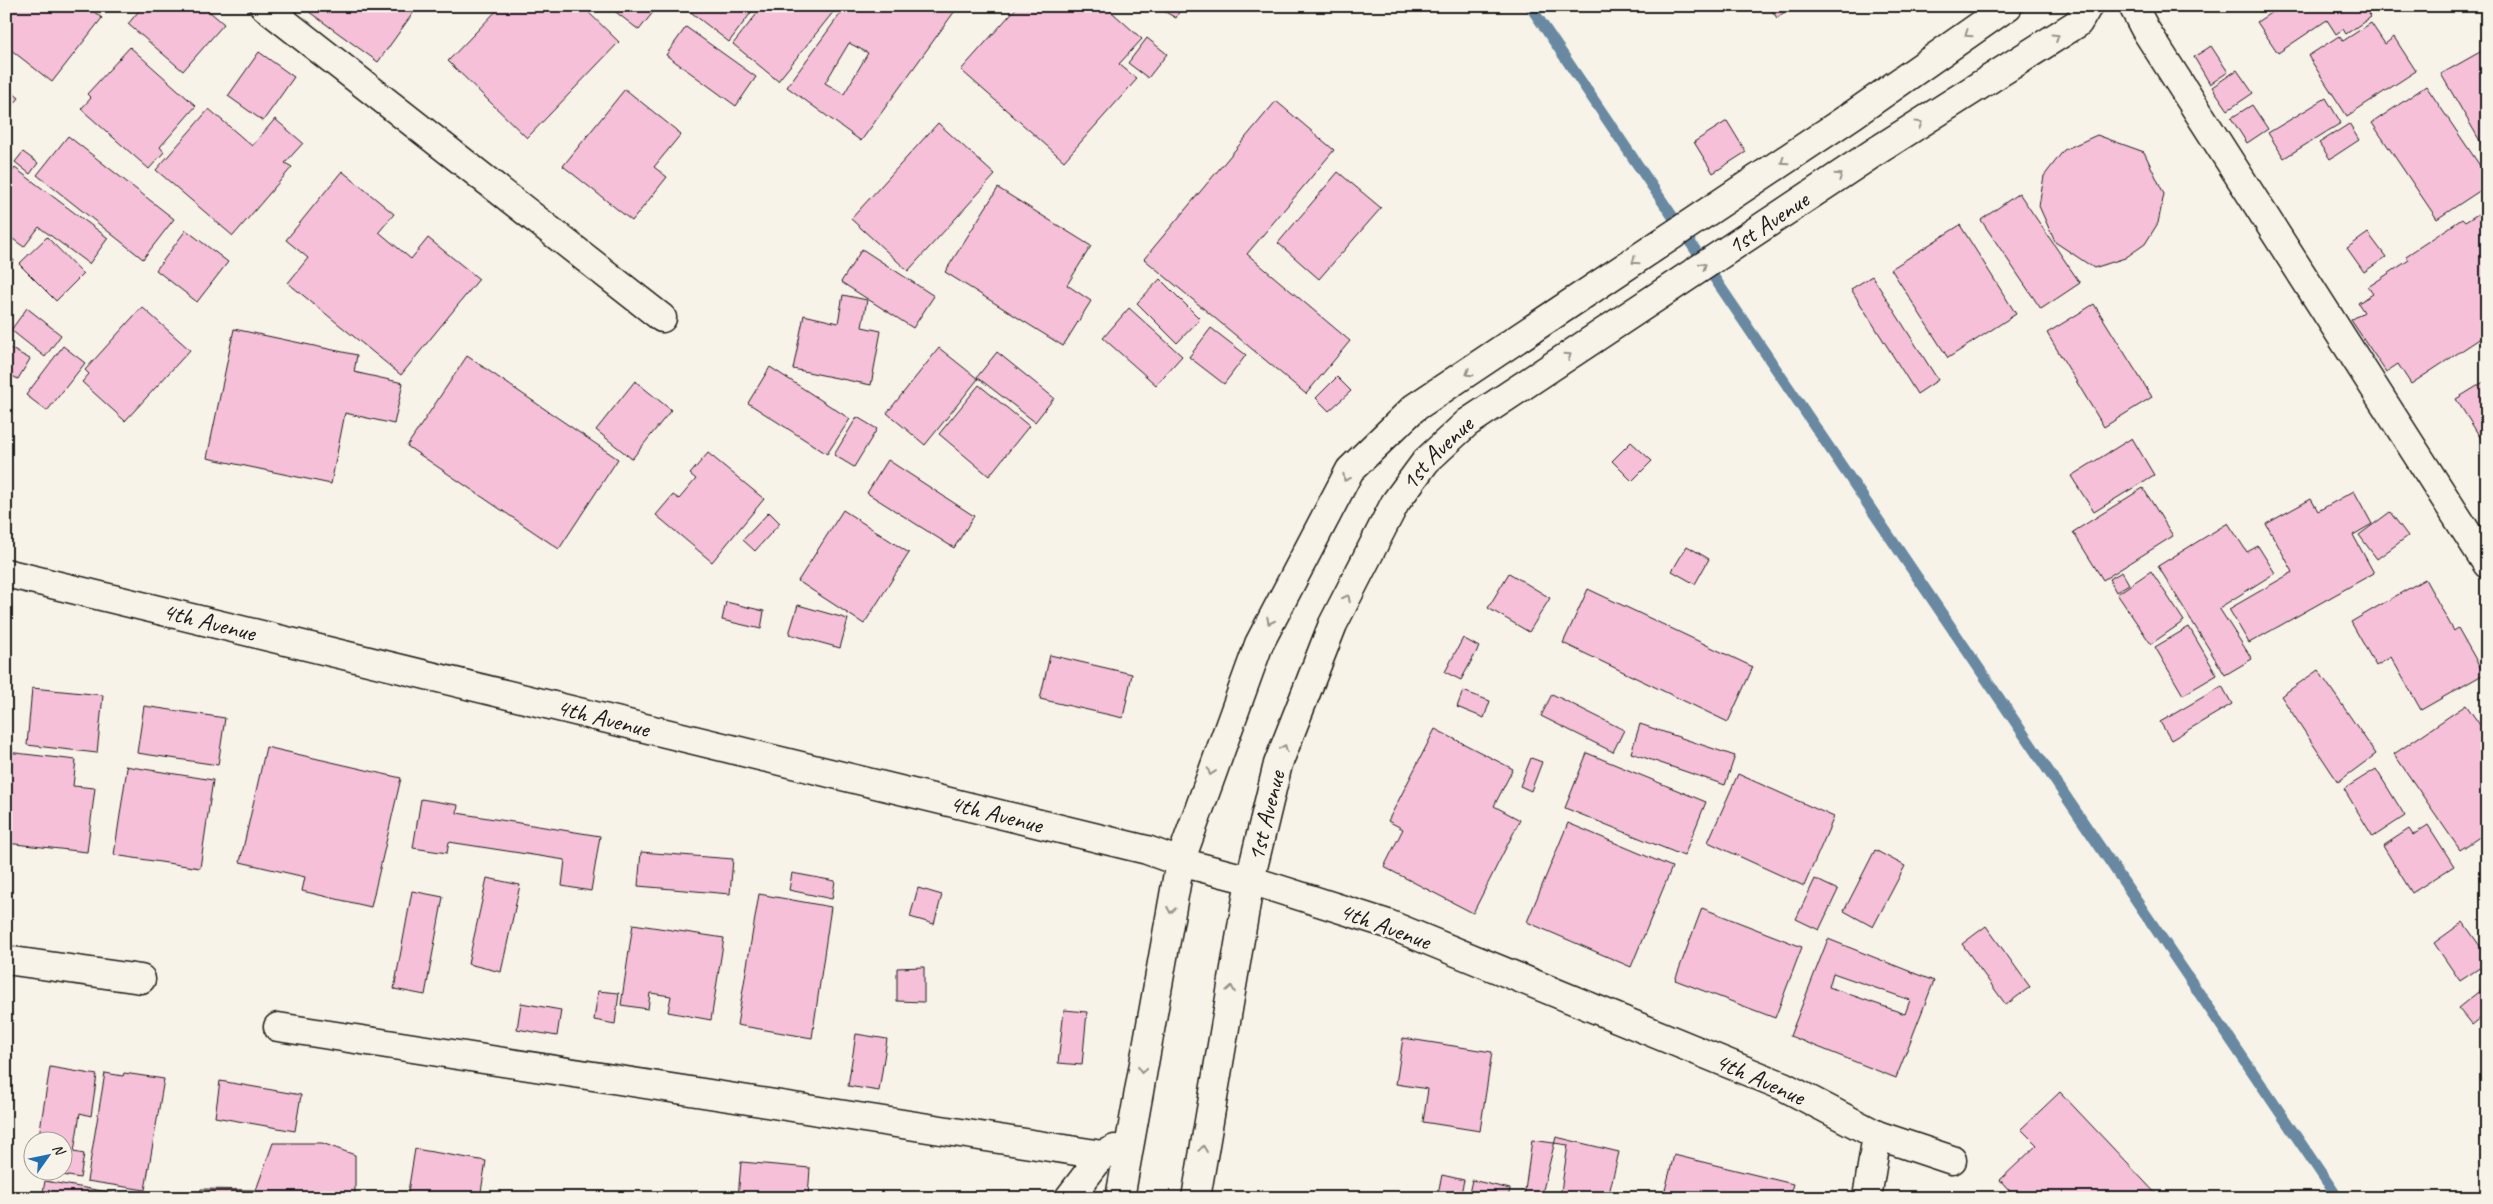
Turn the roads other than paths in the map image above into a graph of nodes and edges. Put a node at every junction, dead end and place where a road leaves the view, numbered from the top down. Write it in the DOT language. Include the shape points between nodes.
graph roads {
  1 [pos="264,6"];
  2 [pos="2008,6"];
  3 [pos="2088,6"];
  4 [pos="2133,6"];
  5 [pos="662,318"];
  6 [pos="2487,564"];
  7 [pos="6,573"];
  8 [pos="1180,862"];
  9 [pos="1250,880"];
  10 [pos="6,960"];
  11 [pos="142,979"];
  12 [pos="278,1027"];
  13 [pos="1877,1135"];
  14 [pos="1128,1143"];
  15 [pos="1102,1155"];
  16 [pos="1952,1160"];
  17 [pos="1069,1198"];
  18 [pos="1120,1198"];
  19 [pos="1196,1198"];
  20 [pos="1867,1198"];
  1 -- 5 [label="street"];
  2 -- 8 [label="street, 1st Avenue, one-way" via="1854,114 1414,408 1350,470 1259,644"];
  9 -- 3 [label="street, 1st Avenue, one-way" via="1278,764 1333,624 1396,503 1426,461 1460,429 1528,383 1878,150 2078,23"];
  4 -- 6 [label="street"];
  7 -- 8 [label="street, 4th Avenue" via="1137,848"];
  8 -- 9 [label="street, 4th Avenue"];
  8 -- 14 [label="street, 1st Avenue, one-way"];
  9 -- 13 [label="street, 4th Avenue" via="1397,928 1783,1086"];
  19 -- 9 [label="street, 1st Avenue, one-way"];
  10 -- 11 [label="street"];
  12 -- 15 [label="street"];
  13 -- 16 [label="street, 4th Avenue"];
  13 -- 20 [label="street"];
  14 -- 15 [label="street"];
  14 -- 18 [label="street, 1st Avenue"];
  15 -- 17 [label="street"];
}
